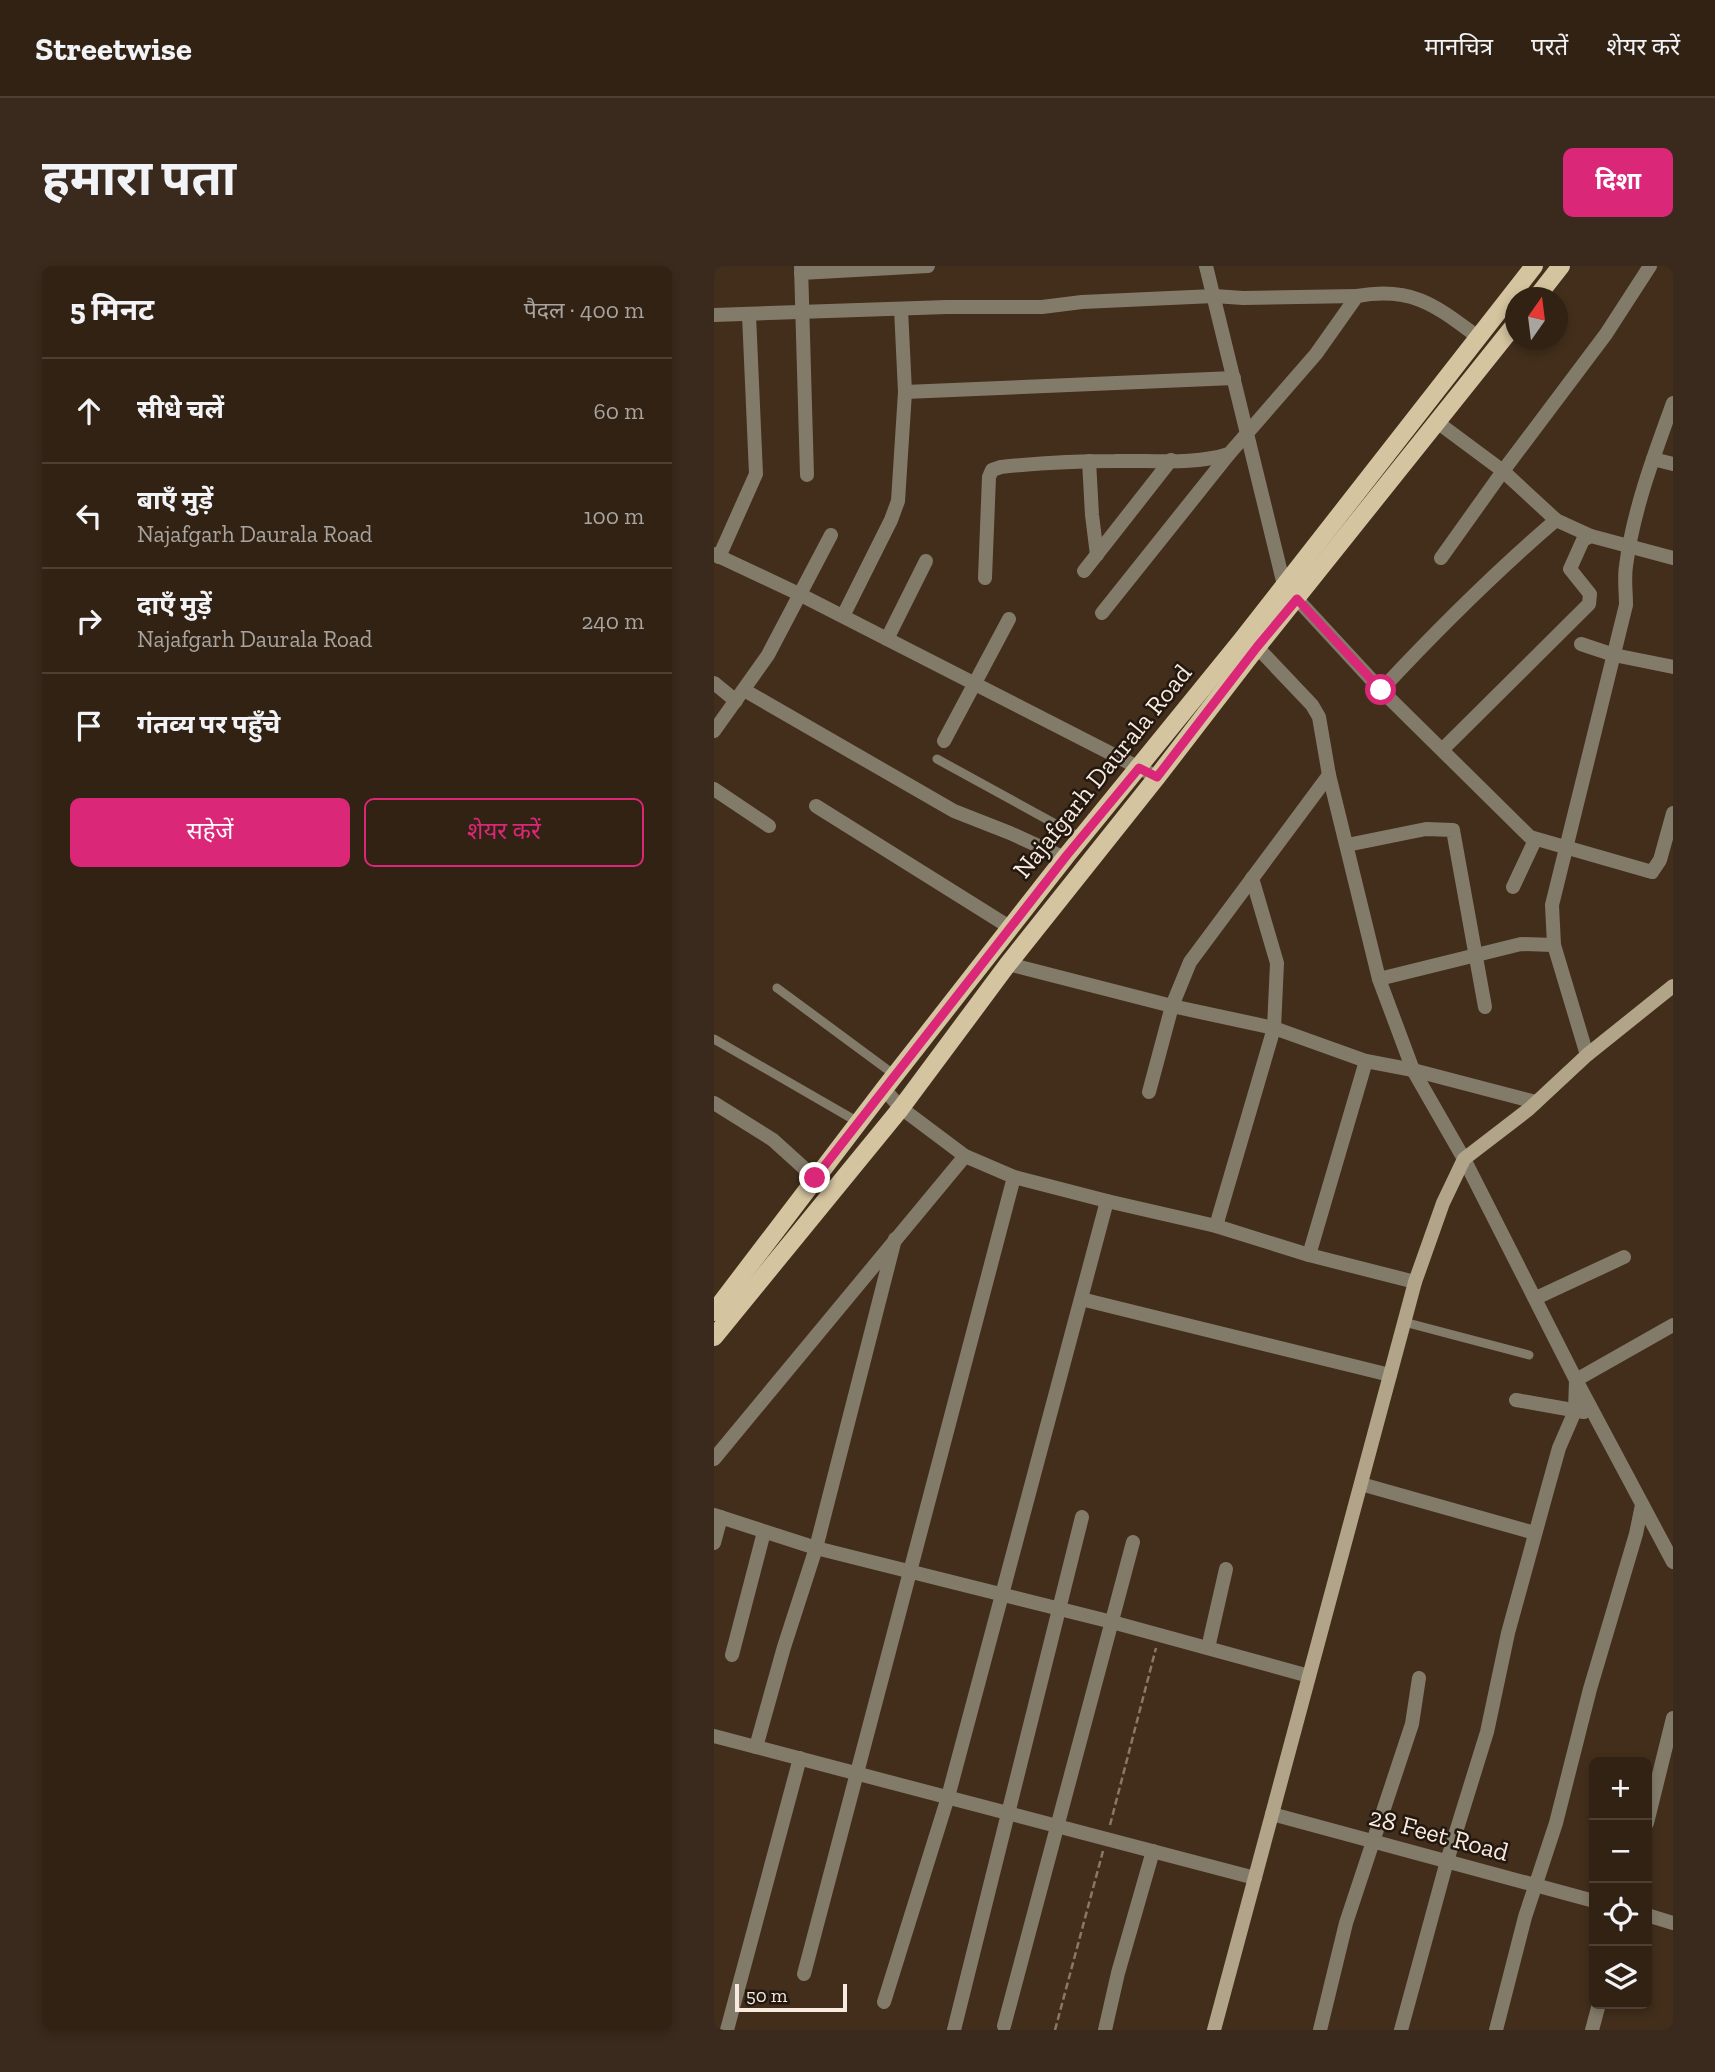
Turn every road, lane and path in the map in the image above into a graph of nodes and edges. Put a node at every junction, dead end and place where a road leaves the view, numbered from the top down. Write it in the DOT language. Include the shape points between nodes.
graph roads {
  1 [pos="928,266"];
  2 [pos="1206,266"];
  3 [pos="1534,266"];
  4 [pos="1561,266"];
  5 [pos="1650,266"];
  6 [pos="801,269"];
  7 [pos="1545,287"];
  8 [pos="1214,296"];
  9 [pos="1357,296"];
  10 [pos="901,309"];
  11 [pos="803,313"];
  12 [pos="714,315"];
  13 [pos="749,315"];
  14 [pos="1478,337"];
  15 [pos="1505,337"];
  16 [pos="1234,378"];
  17 [pos="905,392"];
  18 [pos="1673,403"];
  19 [pos="1437,422"];
  20 [pos="1247,436"];
  21 [pos="1229,454"];
  22 [pos="1653,459"];
  23 [pos="1171,460"];
  24 [pos="1089,461"];
  25 [pos="1673,464"];
  26 [pos="1503,471"];
  27 [pos="807,475"];
  28 [pos="1556,520"];
  29 [pos="831,535"];
  30 [pos="1591,536"];
  31 [pos="1630,547"];
  32 [pos="716,555"];
  33 [pos="1097,555"];
  34 [pos="1441,558"];
  35 [pos="1673,558"];
  36 [pos="926,561"];
  37 [pos="1084,571"];
  38 [pos="985,578"];
  39 [pos="1284,585"];
  40 [pos="799,594"];
  41 [pos="1297,599"];
  42 [pos="1102,613"];
  43 [pos="843,617"];
  44 [pos="1009,619"];
  45 [pos="887,639"];
  46 [pos="1581,644"];
  47 [pos="1257,647"];
  48 [pos="1614,655"];
  49 [pos="1673,667"];
  50 [pos="714,683"];
  51 [pos="975,684"];
  52 [pos="1381,690"];
  53 [pos="740,696"];
  54 [pos="714,731"];
  55 [pos="944,741"];
  56 [pos="1443,749"];
  57 [pos="937,759"];
  58 [pos="1139,768"];
  59 [pos="1329,775"];
  60 [pos="1157,777"];
  61 [pos="714,789"];
  62 [pos="816,806"];
  63 [pos="1673,813"];
  64 [pos="769,826"];
  65 [pos="1081,838"];
  66 [pos="1535,840"];
  67 [pos="1347,845"];
  68 [pos="1567,846"];
  69 [pos="1065,859"];
  70 [pos="1252,878"];
  71 [pos="1513,887"];
  72 [pos="1011,928"];
  73 [pos="1554,945"];
  74 [pos="1476,954"];
  75 [pos="1008,964"];
  76 [pos="1379,979"];
  77 [pos="1673,986"];
  78 [pos="777,988"];
  79 [pos="1172,1006"];
  80 [pos="1485,1007"];
  81 [pos="1274,1028"];
  82 [pos="714,1039"];
  83 [pos="1587,1055"];
  84 [pos="1366,1061"];
  85 [pos="1413,1070"];
  86 [pos="890,1083"];
  87 [pos="1149,1092"];
  88 [pos="1536,1102"];
  89 [pos="714,1103"];
  90 [pos="901,1108"];
  91 [pos="858,1122"];
  92 [pos="965,1156"];
  93 [pos="1464,1159"];
  94 [pos="1014,1177"];
  95 [pos="815,1178"];
  96 [pos="1107,1201"];
  97 [pos="1216,1226"];
  98 [pos="895,1239"];
  99 [pos="1309,1255"];
  100 [pos="1624,1257"];
  101 [pos="1415,1282"];
  102 [pos="1536,1298"];
  103 [pos="1081,1299"];
  104 [pos="714,1312"];
  105 [pos="1404,1322"];
  106 [pos="1673,1325"];
  107 [pos="715,1335"];
  108 [pos="1529,1355"];
  109 [pos="1390,1375"];
  110 [pos="1576,1380"];
  111 [pos="1516,1400"];
  112 [pos="1575,1411"];
  113 [pos="1594,1413"];
  114 [pos="714,1459"];
  115 [pos="1360,1484"];
  116 [pos="1642,1505"];
  117 [pos="717,1516"];
  118 [pos="1082,1517"];
  119 [pos="764,1532"];
  120 [pos="1535,1533"];
  121 [pos="1133,1542"];
  122 [pos="714,1544"];
  123 [pos="816,1548"];
  124 [pos="1673,1562"];
  125 [pos="1226,1569"];
  126 [pos="911,1571"];
  127 [pos="1002,1594"];
  128 [pos="1060,1610"];
  129 [pos="1112,1622"];
  130 [pos="1208,1648"];
  131 [pos="732,1655"];
  132 [pos="1309,1676"];
  133 [pos="1419,1678"];
  134 [pos="1673,1718"];
  135 [pos="714,1737"];
  136 [pos="756,1747"];
  137 [pos="800,1758"];
  138 [pos="857,1774"];
  139 [pos="948,1797"];
  140 [pos="1010,1814"];
  141 [pos="1272,1814"];
  142 [pos="1648,1820"];
  143 [pos="1057,1826"];
  144 [pos="1373,1841"];
  145 [pos="1153,1851"];
  146 [pos="1447,1861"];
  147 [pos="1255,1878"];
  148 [pos="1536,1886"];
  149 [pos="1589,1900"];
  150 [pos="1652,1917"];
  151 [pos="1673,1923"];
  152 [pos="804,1974"];
  153 [pos="884,2002"];
  154 [pos="1598,2009"];
  155 [pos="1004,2026"];
  156 [pos="727,2030"];
  157 [pos="954,2030"];
  158 [pos="1105,2030"];
  159 [pos="1214,2030"];
  160 [pos="1320,2030"];
  161 [pos="1401,2030"];
  162 [pos="1496,2030"];
  163 [pos="1592,2030"];
  1 -- 6 [label="street"];
  2 -- 8 [label="street"];
  3 -- 14 [label="main road, Najafgarh Daurala Road"];
  4 -- 7 [label="main road"];
  5 -- 26 [label="street" via="1606,334"];
  6 -- 11 [label="street"];
  8 -- 9 [label="street"];
  8 -- 10 [label="street" via="1042,307"];
  8 -- 16 [label="street"];
  9 -- 14 [label="street" via="1419,298"];
  9 -- 20 [label="street" via="1317,354"];
  10 -- 11 [label="street"];
  10 -- 17 [label="street"];
  11 -- 13 [label="street"];
  11 -- 27 [label="street"];
  12 -- 13 [label="street"];
  13 -- 32 [label="street" via="756,474"];
  14 -- 39 [label="main road, Najafgarh Daurala Road"];
  15 -- 19 [label="main road, Najafgarh Daurala Road"];
  16 -- 17 [label="street"];
  16 -- 20 [label="street"];
  17 -- 43 [label="street" via="898,501"];
  18 -- 22 [label="street"];
  19 -- 26 [label="street"];
  19 -- 41 [label="main road, Najafgarh Daurala Road"];
  20 -- 21 [label="street"];
  20 -- 39 [label="street"];
  21 -- 23 [label="street"];
  21 -- 42 [label="street"];
  22 -- 25 [label="street"];
  22 -- 31 [label="street"];
  23 -- 24 [label="street"];
  23 -- 33 [label="street"];
  24 -- 33 [label="street"];
  24 -- 38 [label="street" via="992,470"];
  26 -- 28 [label="street"];
  26 -- 34 [label="street"];
  28 -- 30 [label="street"];
  28 -- 52 [label="street" via="1496,571"];
  29 -- 40 [label="street"];
  30 -- 31 [label="street"];
  30 -- 56 [label="street" via="1583,540 1570,569 1590,594 1589,604"];
  31 -- 35 [label="street"];
  31 -- 48 [label="street" via="1625,567 1626,605"];
  32 -- 40 [label="street"];
  33 -- 37 [label="street"];
  36 -- 45 [label="street"];
  39 -- 41 [label="street"];
  39 -- 58 [label="main road, Najafgarh Daurala Road"];
  40 -- 43 [label="street"];
  40 -- 53 [label="street"];
  41 -- 47 [label="main road, Najafgarh Daurala Road"];
  41 -- 52 [label="street"];
  43 -- 45 [label="street"];
  44 -- 51 [label="street"];
  45 -- 51 [label="street"];
  46 -- 48 [label="street"];
  47 -- 59 [label="street" via="1319,717"];
  47 -- 60 [label="main road, Najafgarh Daurala Road"];
  48 -- 49 [label="street"];
  48 -- 68 [label="street"];
  50 -- 53 [label="street"];
  51 -- 55 [label="street"];
  51 -- 58 [label="street"];
  52 -- 56 [label="street"];
  53 -- 54 [label="street"];
  53 -- 69 [label="street" via="954,811"];
  56 -- 66 [label="street"];
  57 -- 65 [label="lane"];
  58 -- 60 [label="street"];
  58 -- 65 [label="main road, Najafgarh Daurala Road"];
  59 -- 67 [label="street"];
  59 -- 70 [label="street"];
  60 -- 75 [label="main road, Najafgarh Daurala Road"];
  61 -- 64 [label="street"];
  62 -- 72 [label="street"];
  63 -- 68 [label="street" via="1660,860 1652,872"];
  65 -- 69 [label="main road, Najafgarh Daurala Road"];
  66 -- 68 [label="street"];
  66 -- 71 [label="street"];
  67 -- 74 [label="street" via="1426,829 1453,830"];
  67 -- 76 [label="street"];
  68 -- 73 [label="street" via="1552,905"];
  69 -- 72 [label="main road, Najafgarh Daurala Road"];
  70 -- 79 [label="street" via="1190,962"];
  70 -- 81 [label="street" via="1277,963"];
  72 -- 86 [label="main road, Najafgarh Daurala Road"];
  73 -- 74 [label="street" via="1521,944"];
  73 -- 83 [label="street"];
  74 -- 76 [label="street"];
  74 -- 80 [label="street"];
  75 -- 79 [label="street"];
  75 -- 90 [label="main road, Najafgarh Daurala Road"];
  76 -- 85 [label="street"];
  77 -- 83 [label="street"];
  78 -- 86 [label="lane"];
  79 -- 81 [label="street"];
  79 -- 87 [label="street"];
  81 -- 84 [label="street"];
  81 -- 97 [label="street"];
  82 -- 91 [label="lane"];
  83 -- 88 [label="street"];
  84 -- 85 [label="street"];
  84 -- 99 [label="street"];
  85 -- 88 [label="street"];
  85 -- 93 [label="street"];
  86 -- 90 [label="street"];
  86 -- 91 [label="main road, Najafgarh Daurala Road"];
  88 -- 93 [label="street"];
  89 -- 95 [label="street" via="773,1140"];
  90 -- 92 [label="street"];
  90 -- 107 [label="main road, Najafgarh Daurala Road"];
  91 -- 95 [label="main road, Najafgarh Daurala Road"];
  92 -- 94 [label="street"];
  92 -- 98 [label="street"];
  93 -- 101 [label="street"];
  93 -- 102 [label="street"];
  94 -- 96 [label="street"];
  94 -- 126 [label="street"];
  95 -- 104 [label="main road, Najafgarh Daurala Road"];
  96 -- 97 [label="street"];
  96 -- 103 [label="street"];
  97 -- 99 [label="street"];
  98 -- 114 [label="street"];
  98 -- 123 [label="street"];
  99 -- 101 [label="street"];
  100 -- 102 [label="street"];
  101 -- 105 [label="street"];
  102 -- 110 [label="street"];
  103 -- 109 [label="street"];
  103 -- 127 [label="street"];
  105 -- 108 [label="lane"];
  105 -- 109 [label="street"];
  106 -- 110 [label="street"];
  109 -- 115 [label="street"];
  110 -- 112 [label="street"];
  110 -- 113 [label="street"];
  111 -- 112 [label="street"];
  112 -- 113 [label="street"];
  112 -- 120 [label="street" via="1559,1448"];
  113 -- 116 [label="street"];
  115 -- 120 [label="street"];
  115 -- 132 [label="street"];
  116 -- 124 [label="street"];
  116 -- 148 [label="street"];
  117 -- 119 [label="street"];
  117 -- 122 [label="street"];
  118 -- 128 [label="street"];
  119 -- 123 [label="street"];
  119 -- 131 [label="street"];
  120 -- 146 [label="street" via="1488,1732"];
  121 -- 129 [label="street"];
  123 -- 126 [label="street"];
  123 -- 136 [label="street"];
  125 -- 130 [label="street"];
  126 -- 127 [label="street"];
  126 -- 138 [label="street"];
  127 -- 128 [label="street"];
  127 -- 139 [label="street"];
  128 -- 129 [label="street"];
  128 -- 140 [label="street"];
  129 -- 130 [label="street"];
  129 -- 143 [label="street"];
  130 -- 132 [label="street"];
  132 -- 141 [label="street"];
  133 -- 144 [label="street" via="1412,1724"];
  134 -- 142 [label="street"];
  135 -- 136 [label="street"];
  136 -- 137 [label="street"];
  137 -- 138 [label="street"];
  137 -- 156 [label="street"];
  138 -- 139 [label="street"];
  138 -- 152 [label="street"];
  139 -- 140 [label="street"];
  139 -- 153 [label="street"];
  140 -- 143 [label="street"];
  140 -- 157 [label="street"];
  141 -- 144 [label="street, 28 Feet Road"];
  141 -- 147 [label="street"];
  143 -- 145 [label="street"];
  143 -- 155 [label="street"];
  144 -- 146 [label="street, 28 Feet Road"];
  144 -- 160 [label="street" via="1346,1923"];
  145 -- 147 [label="street"];
  145 -- 158 [label="street"];
  146 -- 148 [label="street, 28 Feet Road"];
  146 -- 161 [label="street"];
  147 -- 159 [label="street"];
  148 -- 149 [label="street, 28 Feet Road"];
  148 -- 162 [label="street"];
  150 -- 151 [label="street"];
  154 -- 163 [label="street"];
}
